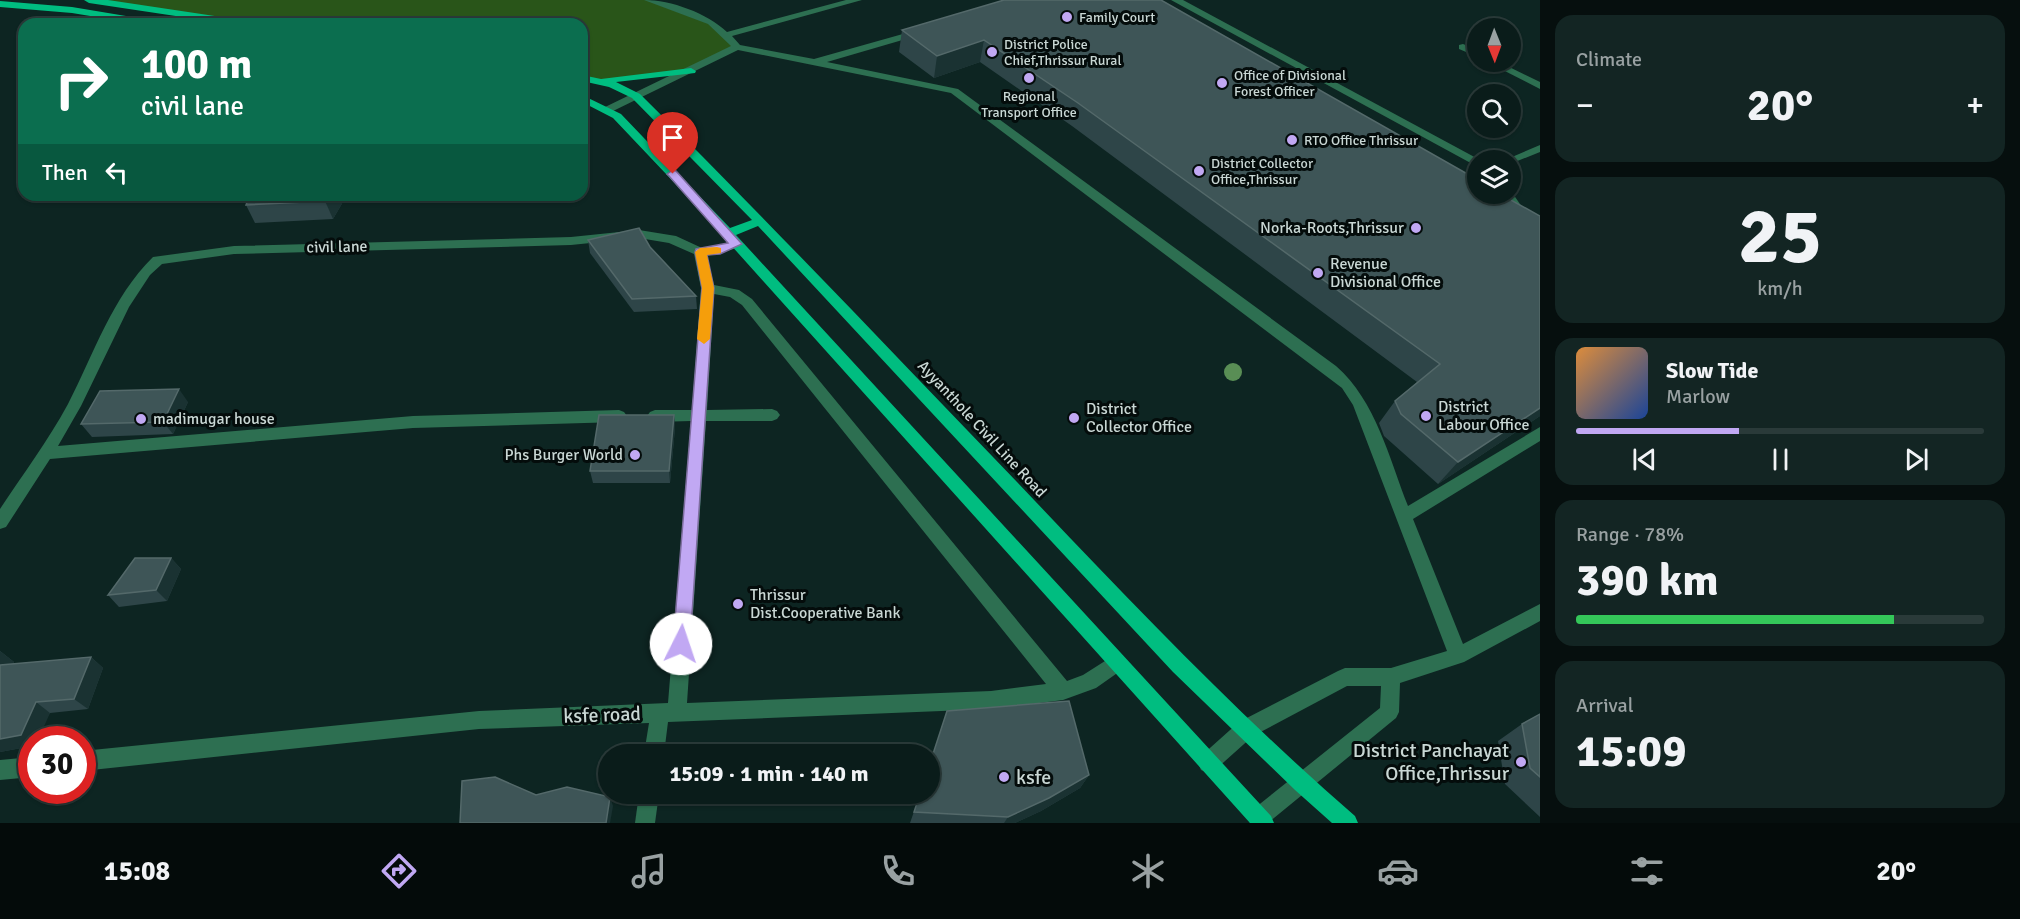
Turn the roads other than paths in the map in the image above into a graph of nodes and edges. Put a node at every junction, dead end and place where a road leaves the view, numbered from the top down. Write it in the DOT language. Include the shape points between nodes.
graph roads {
  1 [pos="89,0"];
  2 [pos="649,0"];
  3 [pos="857,0"];
  4 [pos="1176,0"];
  5 [pos="25,2"];
  6 [pos="0,4"];
  7 [pos="120,18"];
  8 [pos="208,18"];
  9 [pos="927,30"];
  10 [pos="726,34"];
  11 [pos="1463,47"];
  12 [pos="737,48"];
  13 [pos="1467,49"];
  14 [pos="812,63"];
  15 [pos="692,71"];
  16 [pos="1512,72"];
  17 [pos="588,79"];
  18 [pos="598,81"];
  19 [pos="1540,86"];
  20 [pos="588,87"];
  21 [pos="636,96"];
  22 [pos="588,101"];
  23 [pos="607,110"];
  24 [pos="1540,148"];
  25 [pos="1521,156"];
  26 [pos="1467,158"];
  27 [pos="1514,204"];
  28 [pos="760,221"];
  29 [pos="1540,230"];
  30 [pos="732,239"];
  31 [pos="700,252"];
  32 [pos="708,288"];
  33 [pos="772,415"];
  34 [pos="698,416"];
  35 [pos="1540,433"];
  36 [pos="45,453"];
  37 [pos="1403,517"];
  38 [pos="0,522"];
  39 [pos="1540,612"];
  40 [pos="1458,656"];
  41 [pos="1116,663"];
  42 [pos="1391,677"];
  43 [pos="1064,691"];
  44 [pos="668,713"];
  45 [pos="1246,729"];
  46 [pos="657,744"];
  47 [pos="96,760"];
  48 [pos="1208,763"];
  49 [pos="18,768"];
  50 [pos="0,770"];
  51 [pos="1302,783"];
  52 [pos="648,804"];
  53 [pos="1261,821"];
  54 [pos="645,823"];
  55 [pos="1348,823"];
  1 -- 8 [label="main road"];
  2 -- 10 [label="street" via="711,22"];
  3 -- 10 [label="street"];
  4 -- 26 [label="street"];
  5 -- 6 [label="main road"];
  5 -- 7 [label="main road"];
  9 -- 14 [label="street"];
  10 -- 12 [label="street"];
  11 -- 13 [label="street"];
  12 -- 14 [label="street"];
  12 -- 15 [label="street"];
  14 -- 37 [label="street" via="954,91 1331,370 1360,403"];
  15 -- 18 [label="main road"];
  15 -- 21 [label="street"];
  16 -- 19 [label="street"];
  17 -- 18 [label="main road, Ayyanthole Civil Line Road"];
  18 -- 20 [label="main road"];
  18 -- 21 [label="main road, Ayyanthole Civil Line Road"];
  21 -- 23 [label="street"];
  21 -- 28 [label="main road, Ayyanthole Civil Line Road"];
  22 -- 23 [label="main road"];
  23 -- 30 [label="main road" via="640,139"];
  24 -- 25 [label="street"];
  27 -- 29 [label="street"];
  28 -- 30 [label="main road"];
  28 -- 45 [label="main road, Ayyanthole Civil Line Road" via="1180,666"];
  30 -- 31 [label="street" via="716,251"];
  30 -- 41 [label="main road"];
  31 -- 32 [label="street"];
  31 -- 36 [label="street, civil lane" via="672,239 639,234 591,241 249,249 158,260 137,284"];
  32 -- 34 [label="street"];
  32 -- 43 [label="street" via="734,293 747,302"];
  33 -- 34 [label="street"];
  34 -- 36 [label="street" via="550,415 434,421"];
  34 -- 44 [label="street"];
  35 -- 37 [label="street"];
  36 -- 38 [label="street, civil lane"];
  37 -- 40 [label="street"];
  39 -- 40 [label="street"];
  40 -- 42 [label="street"];
  41 -- 43 [label="street, ksfe road" via="1089,682"];
  41 -- 48 [label="main road"];
  42 -- 45 [label="street" via="1345,677"];
  42 -- 51 [label="street" via="1389,712"];
  43 -- 44 [label="street, ksfe road" via="991,700"];
  44 -- 46 [label="street"];
  44 -- 47 [label="street, ksfe road" via="479,720"];
  45 -- 48 [label="street"];
  45 -- 51 [label="main road, Ayyanthole Civil Line Road"];
  48 -- 53 [label="main road"];
  49 -- 50 [label="street"];
  51 -- 53 [label="street"];
  51 -- 55 [label="main road, Ayyanthole Civil Line Road"];
  52 -- 54 [label="street"];
}
